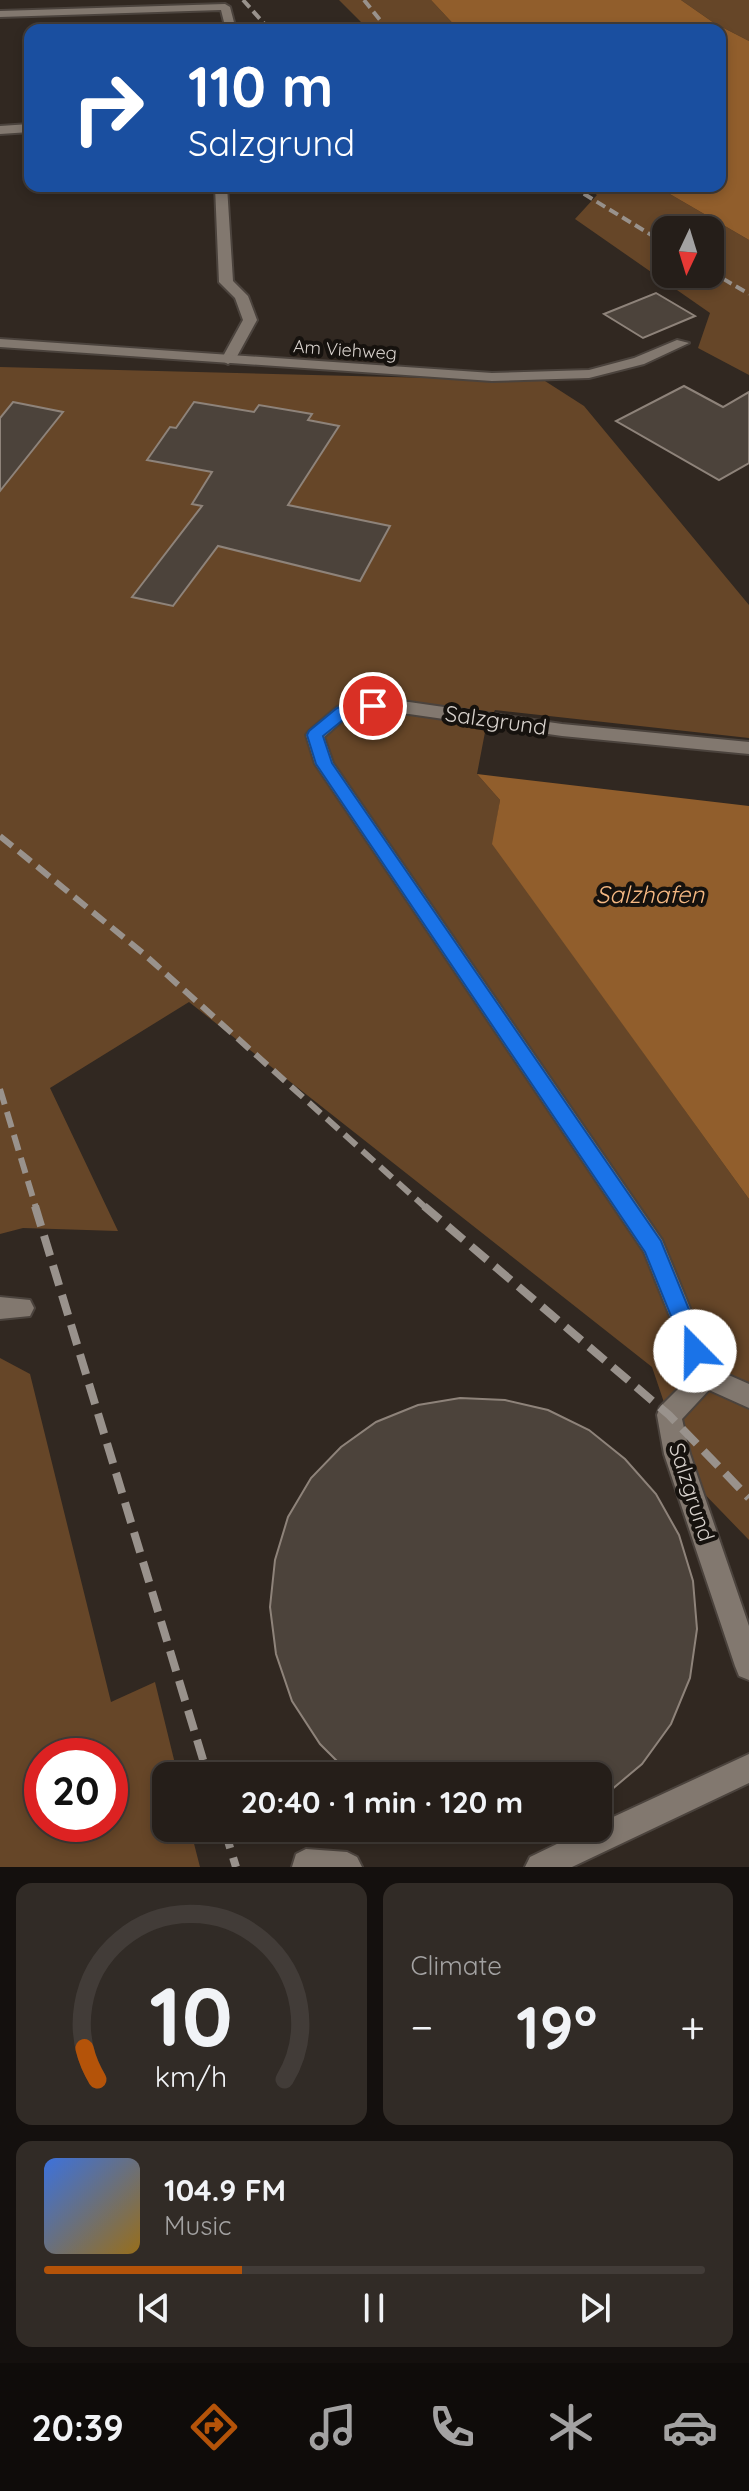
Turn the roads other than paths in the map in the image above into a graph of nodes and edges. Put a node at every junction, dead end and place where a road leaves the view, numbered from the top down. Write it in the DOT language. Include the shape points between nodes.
graph roads {
  1 [pos="60,6"];
  2 [pos="0,14"];
  3 [pos="229,24"];
  4 [pos="24,128"];
  5 [pos="0,130"];
  6 [pos="221,192"];
  7 [pos="0,343"];
  8 [pos="682,343"];
  9 [pos="228,360"];
  10 [pos="749,748"];
  11 [pos="706,1377"];
  12 [pos="749,1396"];
  13 [pos="749,1666"];
  14 [pos="749,1768"];
  15 [pos="307,1867"];
  16 [pos="347,1867"];
  17 [pos="540,1867"];
  1 -- 2 [label="street"];
  1 -- 3 [label="street" via="225,7"];
  4 -- 5 [label="street"];
  6 -- 9 [label="street" via="226,282 241,296 250,320"];
  7 -- 9 [label="street, Am Viehweg"];
  8 -- 9 [label="street, Am Viehweg" via="589,374 543,377"];
  10 -- 11 [label="street, Salzgrund" via="373,706 343,711 315,735 324,764 654,1247"];
  11 -- 12 [label="street"];
  11 -- 13 [label="street, Salzgrund" via="669,1415 677,1454"];
  14 -- 17 [label="street"];
  15 -- 16 [label="street"];
}
